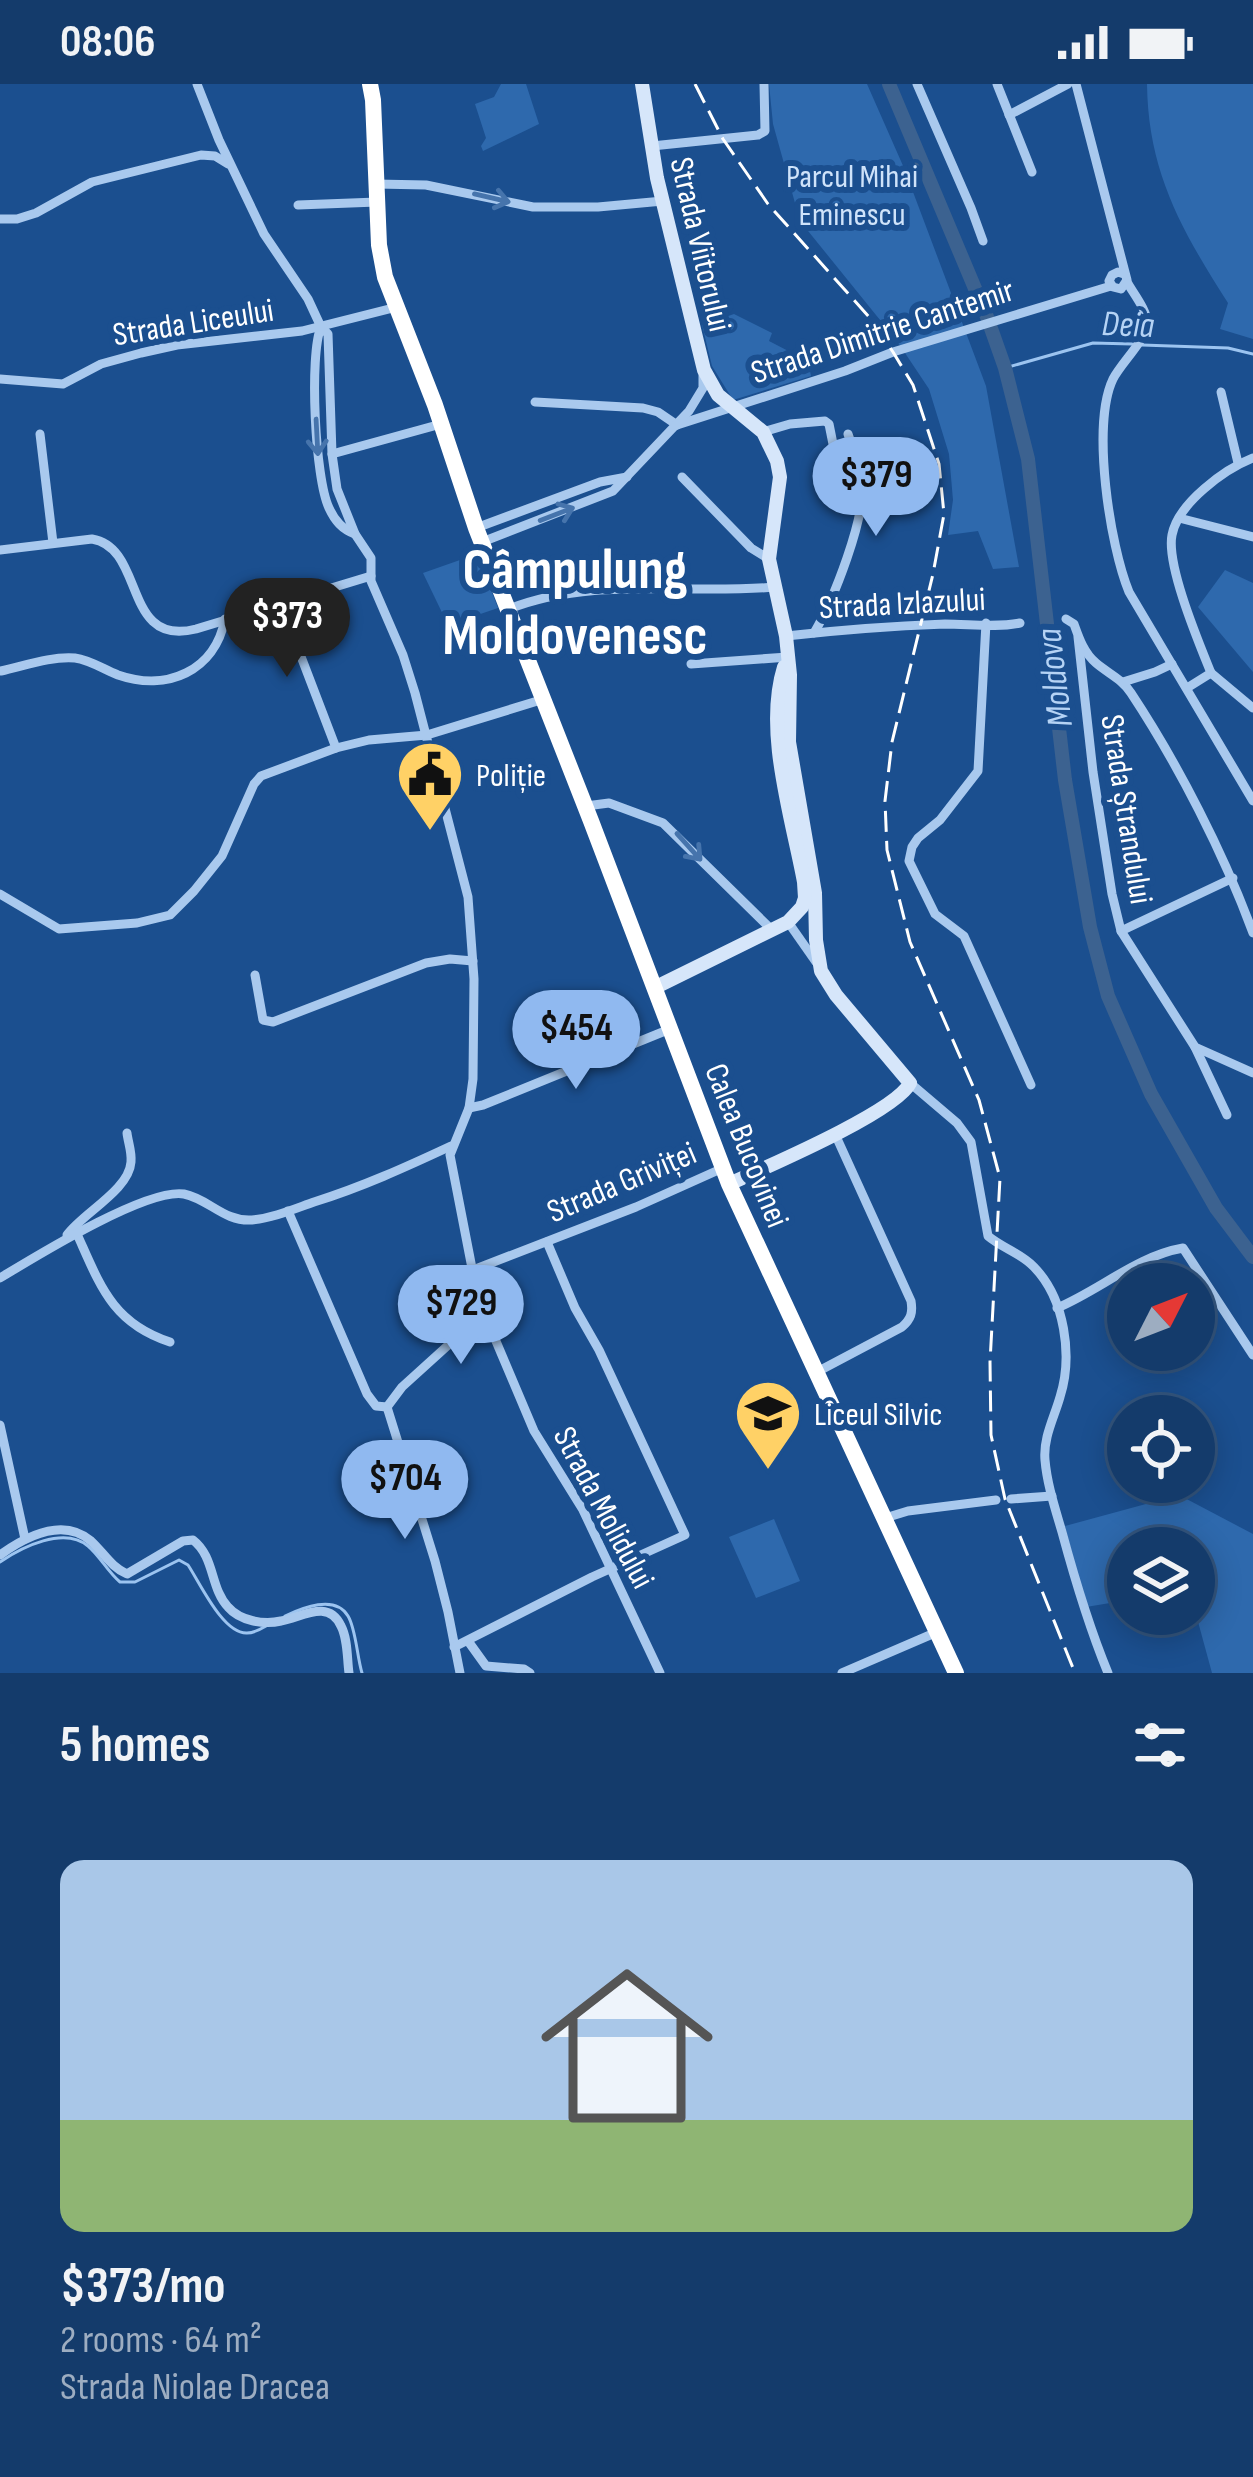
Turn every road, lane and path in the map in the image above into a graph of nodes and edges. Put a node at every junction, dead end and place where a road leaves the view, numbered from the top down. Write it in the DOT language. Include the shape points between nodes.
graph roads {
  1 [pos="196,84"];
  2 [pos="370,84"];
  3 [pos="642,84"];
  4 [pos="764,84"];
  5 [pos="917,84"];
  6 [pos="997,84"];
  7 [pos="1072,84"];
  8 [pos="1009,116"];
  9 [pos="215,130"];
  10 [pos="652,146"];
  11 [pos="201,154"];
  12 [pos="232,168"];
  13 [pos="1032,172"];
  14 [pos="376,194"];
  15 [pos="663,201"];
  16 [pos="298,205"];
  17 [pos="0,219"];
  18 [pos="982,242"];
  19 [pos="1126,278"];
  20 [pos="397,307"];
  21 [pos="321,326"];
  22 [pos="704,370"];
  23 [pos="0,380"];
  24 [pos="1221,392"];
  25 [pos="535,402"];
  26 [pos="732,407"];
  27 [pos="441,424"];
  28 [pos="677,425"];
  29 [pos="764,432"];
  30 [pos="40,434"];
  31 [pos="848,434"];
  32 [pos="834,448"];
  33 [pos="332,454"];
  34 [pos="1253,458"];
  35 [pos="1238,464"];
  36 [pos="682,476"];
  37 [pos="1179,518"];
  38 [pos="355,534"];
  39 [pos="479,535"];
  40 [pos="1253,537"];
  41 [pos="53,544"];
  42 [pos="0,550"];
  43 [pos="769,559"];
  44 [pos="371,576"];
  45 [pos="774,587"];
  46 [pos="283,602"];
  47 [pos="509,609"];
  48 [pos="225,619"];
  49 [pos="1066,619"];
  50 [pos="1020,622"];
  51 [pos="986,623"];
  52 [pos="814,633"];
  53 [pos="786,636"];
  54 [pos="1078,637"];
  55 [pos="788,656"];
  56 [pos="691,664"];
  57 [pos="1172,664"];
  58 [pos="2,671"];
  59 [pos="1211,673"];
  60 [pos="1123,682"];
  61 [pos="1187,688"];
  62 [pos="544,699"];
  63 [pos="1253,708"];
  64 [pos="427,735"];
  65 [pos="336,748"];
  66 [pos="1253,800"];
  67 [pos="586,806"];
  68 [pos="1233,878"];
  69 [pos="0,894"];
  70 [pos="788,922"];
  71 [pos="1121,931"];
  72 [pos="773,932"];
  73 [pos="1253,933"];
  74 [pos="473,961"];
  75 [pos="821,970"];
  76 [pos="255,975"];
  77 [pos="654,988"];
  78 [pos="670,1029"];
  79 [pos="1195,1047"];
  80 [pos="1253,1073"];
  81 [pos="910,1083"];
  82 [pos="1031,1085"];
  83 [pos="469,1108"];
  84 [pos="1227,1115"];
  85 [pos="127,1133"];
  86 [pos="835,1134"];
  87 [pos="452,1147"];
  88 [pos="726,1176"];
  89 [pos="288,1211"];
  90 [pos="77,1234"];
  91 [pos="64,1239"];
  92 [pos="547,1242"];
  93 [pos="473,1270"];
  94 [pos="0,1278"];
  95 [pos="478,1300"];
  96 [pos="1057,1308"];
  97 [pos="170,1342"];
  98 [pos="1253,1355"];
  99 [pos="815,1373"];
  100 [pos="387,1407"];
  101 [pos="0,1425"];
  102 [pos="1052,1496"];
  103 [pos="1011,1499"];
  104 [pos="995,1500"];
  105 [pos="885,1518"];
  106 [pos="26,1540"];
  107 [pos="0,1555"];
  108 [pos="611,1569"];
  109 [pos="937,1632"];
  110 [pos="467,1641"];
  111 [pos="454,1647"];
  112 [pos="459,1671"];
  113 [pos="350,1673"];
  114 [pos="530,1673"];
  115 [pos="660,1673"];
  116 [pos="842,1673"];
  117 [pos="956,1673"];
  118 [pos="1108,1673"];
  1 -- 9 [label="street"];
  2 -- 14 [label="highway, Calea Bucovinei"];
  3 -- 10 [label="street, Strada Viitorului"];
  4 -- 10 [label="street" via="765,131 758,135"];
  5 -- 18 [label="street"];
  6 -- 8 [label="street"];
  7 -- 8 [label="street"];
  7 -- 19 [label="street"];
  8 -- 13 [label="street"];
  9 -- 11 [label="street"];
  9 -- 12 [label="street"];
  10 -- 15 [label="street, Strada Viitorului"];
  11 -- 12 [label="street"];
  11 -- 17 [label="street" via="92,182 36,213"];
  12 -- 21 [label="street"];
  14 -- 15 [label="street, one-way" via="426,185 533,207"];
  14 -- 16 [label="street"];
  14 -- 20 [label="highway, Calea Bucovinei" via="381,256"];
  15 -- 22 [label="street, Strada Viitorului"];
  19 -- 26 [label="street, Strada Dimitrie Cantemir" via="1115,272 1108,284"];
  19 -- 57 [label="street" via="1147,320 1105,400 1108,496 1122,575"];
  20 -- 21 [label="street, Strada Liceului"];
  20 -- 27 [label="highway, Calea Bucovinei"];
  21 -- 23 [label="street, Strada Liceului" via="110,360 63,384"];
  21 -- 33 [label="street" via="329,339"];
  21 -- 38 [label="street, one-way" via="319,466 328,508"];
  22 -- 26 [label="street, Strada Viitorului"];
  22 -- 28 [label="street, Strada Dimitrie Cantemir" via="699,397"];
  24 -- 35 [label="street"];
  25 -- 28 [label="street" via="643,408"];
  26 -- 28 [label="street, Strada Dimitrie Cantemir"];
  26 -- 29 [label="street, Strada Viitorului"];
  27 -- 33 [label="street"];
  27 -- 39 [label="highway, Calea Bucovinei"];
  28 -- 39 [label="street, Strada Dimitrie Cantemir" via="605,496"];
  29 -- 32 [label="street" via="825,421"];
  29 -- 43 [label="street" via="779,478"];
  30 -- 41 [label="street"];
  31 -- 52 [label="street" via="862,478 858,522"];
  33 -- 38 [label="street"];
  34 -- 35 [label="street"];
  35 -- 37 [label="street"];
  36 -- 43 [label="street"];
  37 -- 40 [label="street"];
  37 -- 59 [label="street" via="1172,554"];
  38 -- 44 [label="street" via="371,558"];
  39 -- 47 [label="highway, Calea Bucovinei"];
  41 -- 42 [label="street"];
  41 -- 48 [label="street" via="108,544 162,629 183,632"];
  43 -- 45 [label="street"];
  44 -- 46 [label="street"];
  44 -- 64 [label="street"];
  45 -- 47 [label="street" via="586,592"];
  45 -- 53 [label="street"];
  46 -- 48 [label="street"];
  46 -- 65 [label="street"];
  47 -- 62 [label="highway, Calea Bucovinei"];
  48 -- 58 [label="street" via="208,658 171,677 124,676 69,657"];
  49 -- 54 [label="street"];
  50 -- 51 [label="street, Strada Izlazului"];
  51 -- 52 [label="street, Strada Izlazului"];
  51 -- 82 [label="street" via="978,771 918,838 910,861 935,914 964,936"];
  52 -- 53 [label="street, Strada Izlazului"];
  53 -- 55 [label="street"];
  54 -- 60 [label="street"];
  54 -- 71 [label="street, Strada Ștrandului"];
  55 -- 56 [label="street"];
  55 -- 70 [label="street" via="778,745 805,890"];
  55 -- 75 [label="street" via="789,742"];
  57 -- 60 [label="street"];
  57 -- 61 [label="street"];
  59 -- 61 [label="street"];
  59 -- 63 [label="street"];
  60 -- 68 [label="street"];
  61 -- 66 [label="street"];
  62 -- 64 [label="street"];
  62 -- 67 [label="highway, Calea Bucovinei"];
  64 -- 65 [label="street"];
  64 -- 74 [label="street" via="465,881"];
  65 -- 69 [label="street" via="256,779 229,845 170,915 59,929"];
  67 -- 72 [label="street, one-way" via="609,803 663,823"];
  67 -- 77 [label="highway, Calea Bucovinei"];
  68 -- 71 [label="street"];
  68 -- 73 [label="street"];
  70 -- 72 [label="street"];
  70 -- 75 [label="street"];
  71 -- 79 [label="street, Strada Ștrandului"];
  72 -- 77 [label="street"];
  74 -- 76 [label="street" via="426,963 273,1022 263,1020"];
  74 -- 83 [label="street"];
  75 -- 81 [label="street"];
  77 -- 78 [label="highway, Calea Bucovinei"];
  78 -- 83 [label="street"];
  78 -- 88 [label="highway, Calea Bucovinei"];
  79 -- 80 [label="street"];
  79 -- 84 [label="street, Strada Ștrandului"];
  81 -- 86 [label="street" via="902,1096"];
  81 -- 96 [label="street" via="971,1142 988,1236 1035,1268"];
  83 -- 87 [label="street"];
  85 -- 91 [label="street" via="129,1171"];
  86 -- 88 [label="street"];
  86 -- 99 [label="street" via="913,1310 902,1327"];
  87 -- 89 [label="street"];
  87 -- 93 [label="street, Strada Molidului"];
  88 -- 92 [label="street, Strada Griviței"];
  88 -- 99 [label="highway, Calea Bucovinei"];
  89 -- 90 [label="street" via="232,1219 177,1193"];
  89 -- 100 [label="street" via="367,1394"];
  90 -- 91 [label="street"];
  90 -- 97 [label="street" via="107,1299"];
  91 -- 94 [label="street"];
  92 -- 93 [label="street, Strada Griviței"];
  92 -- 108 [label="street" via="685,1535"];
  93 -- 95 [label="street, Strada Molidului"];
  95 -- 100 [label="street" via="466,1329"];
  95 -- 108 [label="street, Strada Molidului" via="534,1431"];
  96 -- 98 [label="street" via="1184,1248"];
  96 -- 102 [label="street" via="1066,1351 1045,1446"];
  99 -- 105 [label="highway, Calea Bucovinei"];
  100 -- 111 [label="street"];
  101 -- 106 [label="street"];
  102 -- 103 [label="street"];
  102 -- 118 [label="street"];
  104 -- 105 [label="street"];
  105 -- 109 [label="highway, Calea Bucovinei"];
  106 -- 107 [label="street"];
  106 -- 113 [label="street" via="70,1530 127,1574 193,1540 227,1607 253,1621 308,1611 337,1620"];
  108 -- 110 [label="street"];
  108 -- 115 [label="street, Strada Molidului"];
  109 -- 116 [label="street"];
  109 -- 117 [label="highway, Calea Bucovinei"];
  110 -- 111 [label="street"];
  110 -- 114 [label="street" via="486,1666"];
  111 -- 112 [label="street"];
}
